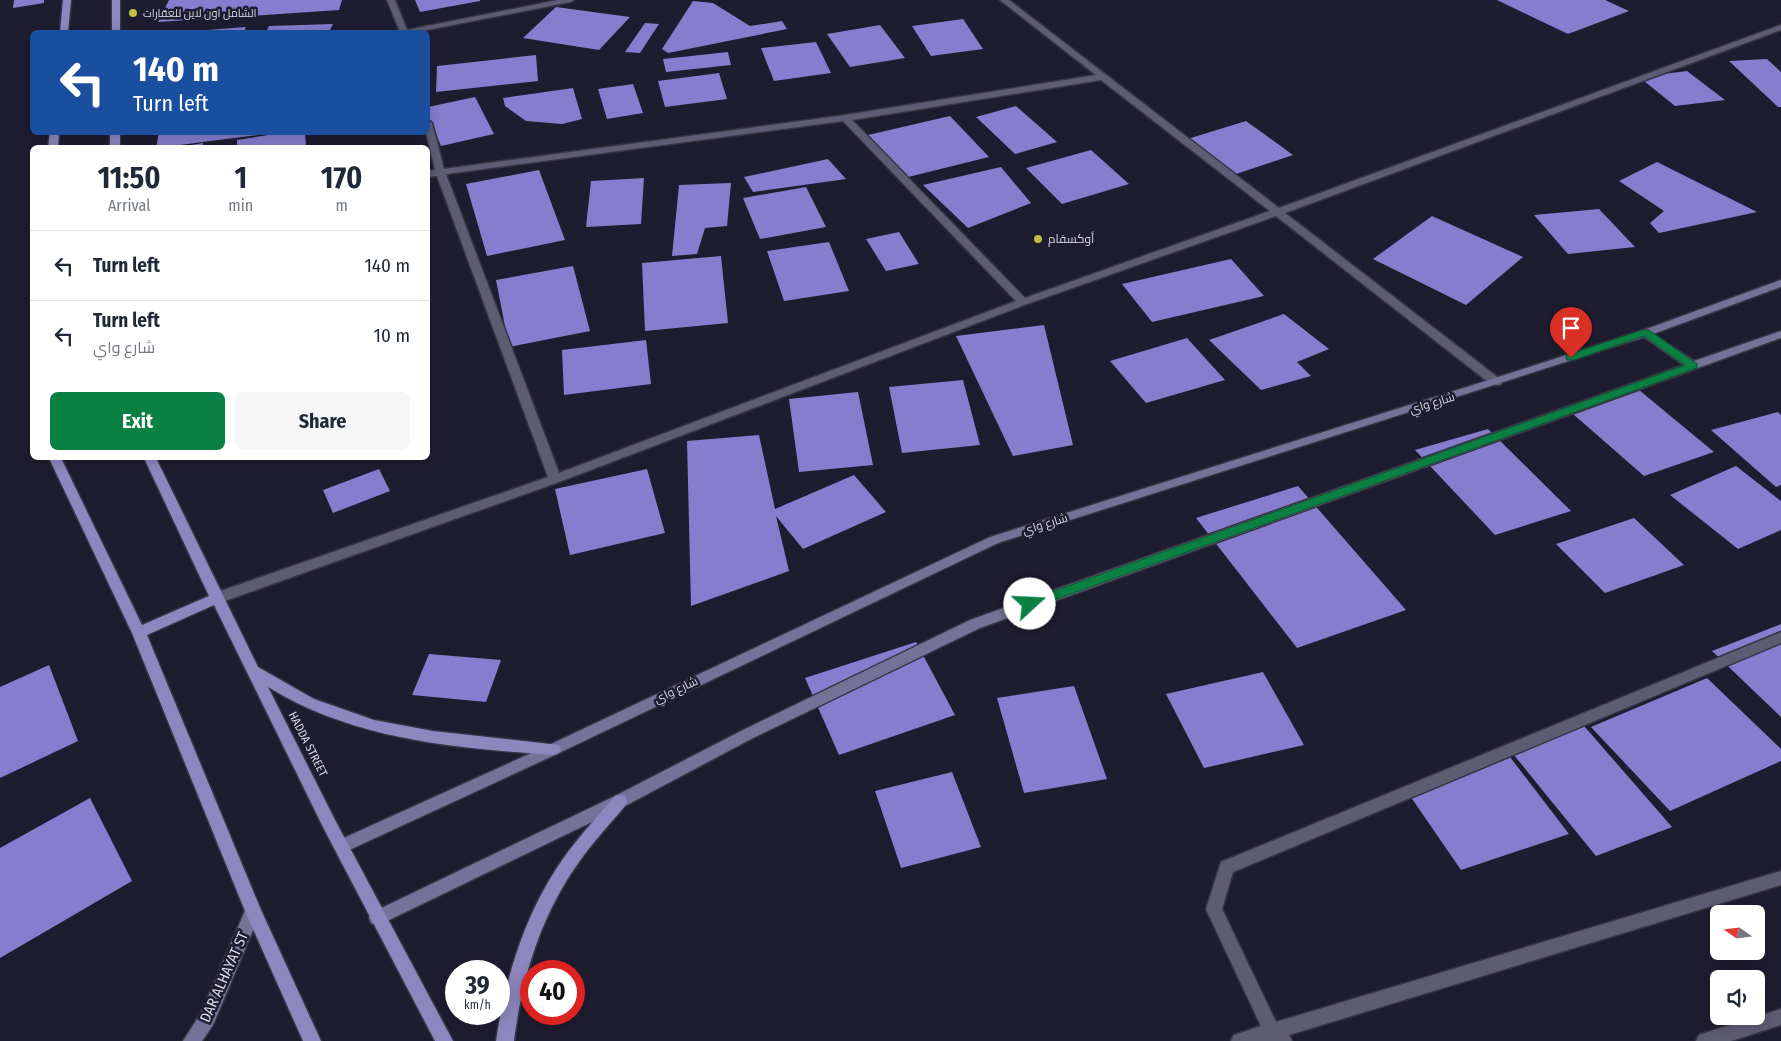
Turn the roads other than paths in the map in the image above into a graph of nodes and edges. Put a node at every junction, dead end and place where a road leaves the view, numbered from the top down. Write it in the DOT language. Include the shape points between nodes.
graph roads {
  1 [pos="67,0"];
  2 [pos="116,0"];
  3 [pos="392,0"];
  4 [pos="570,0"];
  5 [pos="1004,0"];
  6 [pos="1781,28"];
  7 [pos="64,30"];
  8 [pos="116,30"];
  9 [pos="405,30"];
  10 [pos="416,30"];
  11 [pos="1102,77"];
  12 [pos="845,118"];
  13 [pos="430,131"];
  14 [pos="440,172"];
  15 [pos="430,174"];
  16 [pos="1278,212"];
  17 [pos="1781,283"];
  18 [pos="1023,302"];
  19 [pos="1646,333"];
  20 [pos="1781,334"];
  21 [pos="1693,366"];
  22 [pos="1496,382"];
  23 [pos="56,460"];
  24 [pos="151,460"];
  25 [pos="555,479"];
  26 [pos="216,598"];
  27 [pos="139,633"];
  28 [pos="1781,637"];
  29 [pos="253,672"];
  30 [pos="554,749"];
  31 [pos="620,801"];
  32 [pos="342,846"];
  33 [pos="1781,878"];
  34 [pos="253,911"];
  35 [pos="377,918"];
  36 [pos="1780,1018"];
  37 [pos="1277,1036"];
  38 [pos="192,1041"];
  39 [pos="312,1041"];
  40 [pos="444,1041"];
  41 [pos="506,1041"];
  42 [pos="1240,1041"];
  43 [pos="1705,1041"];
  1 -- 7 [label="main road"];
  2 -- 8 [label="main road"];
  3 -- 9 [label="street"];
  4 -- 10 [label="street"];
  5 -- 11 [label="street"];
  6 -- 16 [label="street"];
  11 -- 12 [label="street"];
  11 -- 16 [label="street"];
  12 -- 14 [label="street"];
  12 -- 18 [label="street"];
  13 -- 14 [label="street"];
  14 -- 15 [label="street"];
  14 -- 25 [label="street"];
  16 -- 18 [label="street"];
  16 -- 22 [label="street"];
  17 -- 19 [label="street, شارع واي"];
  18 -- 25 [label="street"];
  19 -- 21 [label="street"];
  19 -- 22 [label="street, شارع واي"];
  20 -- 21 [label="street"];
  21 -- 31 [label="street" via="975,624 748,734"];
  22 -- 30 [label="street, شارع واي" via="994,540"];
  23 -- 27 [label="main road"];
  24 -- 26 [label="main road, HADDA STREET"];
  25 -- 26 [label="street"];
  26 -- 27 [label="main road"];
  26 -- 29 [label="main road, HADDA STREET"];
  27 -- 34 [label="main road"];
  28 -- 37 [label="street" via="1226,867 1214,909"];
  29 -- 30 [label="main road" via="316,706 384,730"];
  29 -- 32 [label="main road, HADDA STREET"];
  30 -- 32 [label="street, شارع واي"];
  31 -- 35 [label="street"];
  31 -- 41 [label="main road" via="567,865 542,912 520,962"];
  32 -- 35 [label="main road, HADDA STREET"];
  33 -- 37 [label="street"];
  34 -- 38 [label="street, DAR ALHAYAT ST" via="207,1019"];
  34 -- 39 [label="main road"];
  35 -- 40 [label="main road, HADDA STREET"];
  36 -- 43 [label="street"];
  37 -- 42 [label="street"];
}
